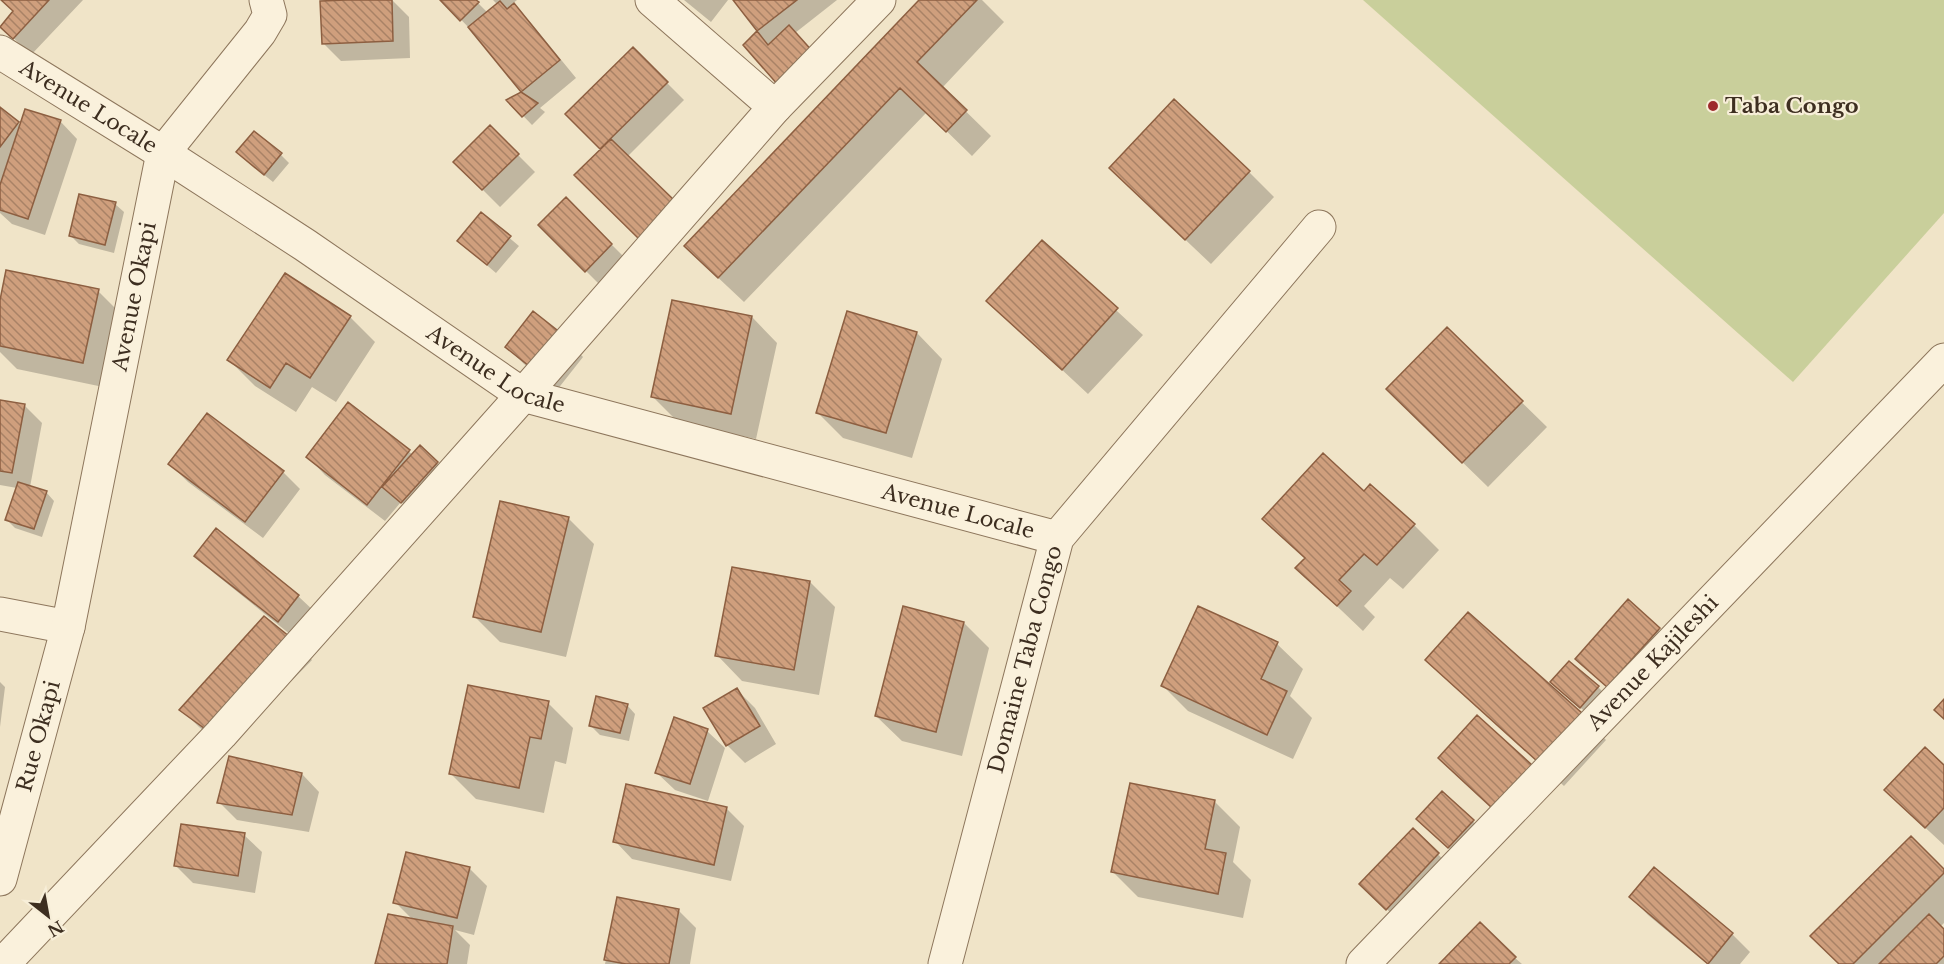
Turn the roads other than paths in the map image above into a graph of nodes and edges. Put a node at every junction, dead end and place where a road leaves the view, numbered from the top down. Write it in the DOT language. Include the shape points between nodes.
graph roads {
  1 [pos="266,0"];
  2 [pos="652,0"];
  3 [pos="879,0"];
  4 [pos="0,52"];
  5 [pos="775,107"];
  6 [pos="163,153"];
  7 [pos="1319,227"];
  8 [pos="1944,360"];
  9 [pos="523,395"];
  10 [pos="1057,538"];
  11 [pos="0,614"];
  12 [pos="68,627"];
  13 [pos="0,879"];
  14 [pos="3,964"];
  15 [pos="945,964"];
  16 [pos="1363,964"];
  1 -- 6 [label="street, Avenue Okapi" via="270,15 260,32"];
  2 -- 5 [label="street"];
  3 -- 5 [label="street"];
  4 -- 6 [label="street, Avenue Locale"];
  5 -- 9 [label="street"];
  6 -- 9 [label="street, Avenue Locale" via="306,245"];
  6 -- 12 [label="street, Avenue Okapi"];
  7 -- 10 [label="street, Domaine Taba Congo"];
  8 -- 16 [label="street, Avenue Kajileshi"];
  9 -- 10 [label="street, Avenue Locale"];
  9 -- 14 [label="street" via="221,734"];
  10 -- 15 [label="street, Domaine Taba Congo"];
  11 -- 12 [label="street"];
  12 -- 13 [label="street, Rue Okapi"];
}
